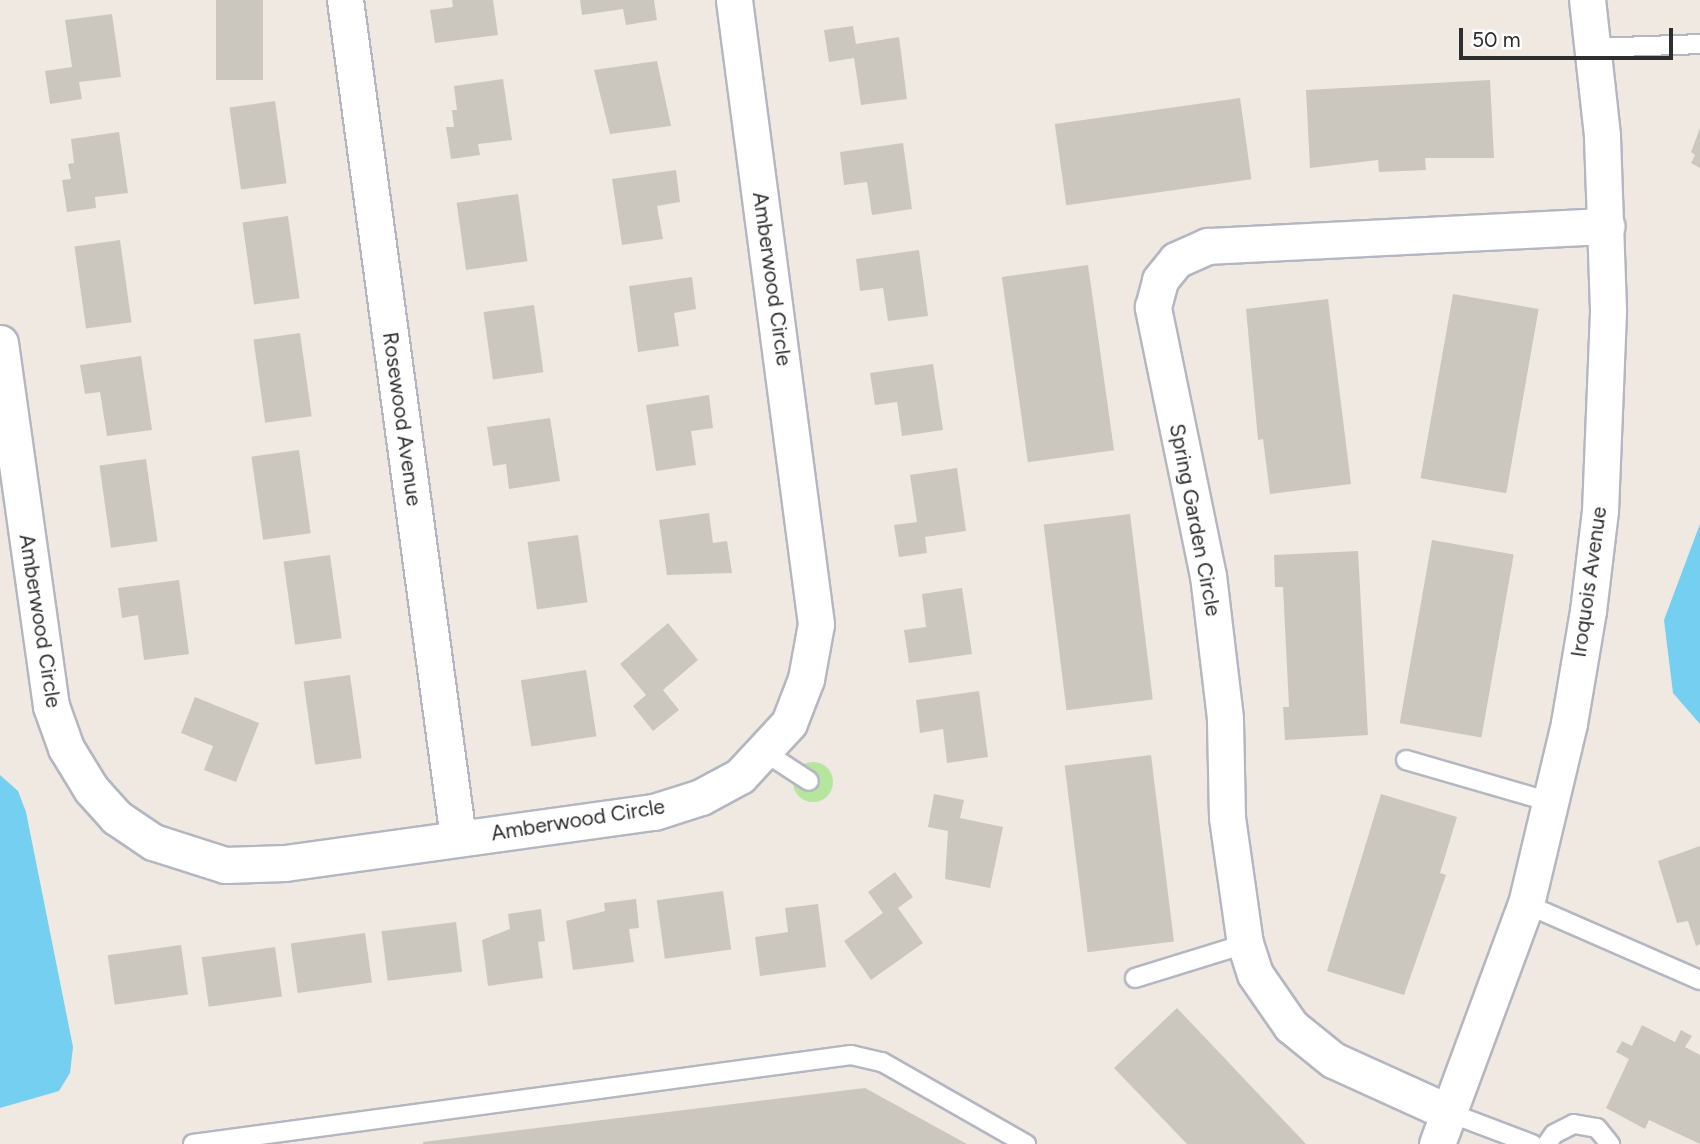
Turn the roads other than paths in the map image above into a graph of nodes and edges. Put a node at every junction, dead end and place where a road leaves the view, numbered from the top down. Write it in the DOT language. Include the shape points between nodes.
graph roads {
  1 [pos="345,0"];
  2 [pos="734,0"];
  3 [pos="1587,0"];
  4 [pos="1700,44"];
  5 [pos="1593,48"];
  6 [pos="1606,226"];
  7 [pos="0,343"];
  8 [pos="766,752"];
  9 [pos="1406,760"];
  10 [pos="809,781"];
  11 [pos="1551,802"];
  12 [pos="458,838"];
  13 [pos="1526,904"];
  14 [pos="1245,944"];
  15 [pos="1135,978"];
  16 [pos="1700,980"];
  17 [pos="1443,1129"];
  18 [pos="193,1144"];
  19 [pos="1026,1144"];
  20 [pos="1532,1144"];
  21 [pos="1547,1144"];
  22 [pos="1610,1144"];
  1 -- 12 [label="street, Rosewood Avenue"];
  2 -- 8 [label="street, Amberwood Circle" via="816,624 806,679 789,723"];
  3 -- 5 [label="street, Iroquois Avenue"];
  4 -- 5 [label="lane"];
  5 -- 6 [label="street, Iroquois Avenue"];
  6 -- 11 [label="street, Iroquois Avenue" via="1608,392 1600,511 1588,611"];
  6 -- 14 [label="street, Spring Garden Circle" via="1208,246 1176,260 1160,280 1153,307 1218,641 1227,817"];
  7 -- 12 [label="street, Amberwood Circle" via="51,706 66,748 91,789 153,842 225,865 285,863"];
  8 -- 10 [label="lane"];
  8 -- 12 [label="street, Amberwood Circle" via="740,776 708,794 654,812"];
  9 -- 11 [label="lane"];
  11 -- 13 [label="street, Iroquois Avenue"];
  13 -- 16 [label="lane"];
  13 -- 17 [label="street, Iroquois Avenue"];
  14 -- 15 [label="lane"];
  14 -- 17 [label="street, Spring Garden Circle" via="1269,999 1314,1045"];
  17 -- 20 [label="lane"];
  18 -- 19 [label="lane" via="850,1055 882,1062"];
  21 -- 22 [label="lane" via="1554,1134 1574,1124 1597,1128"];
}
